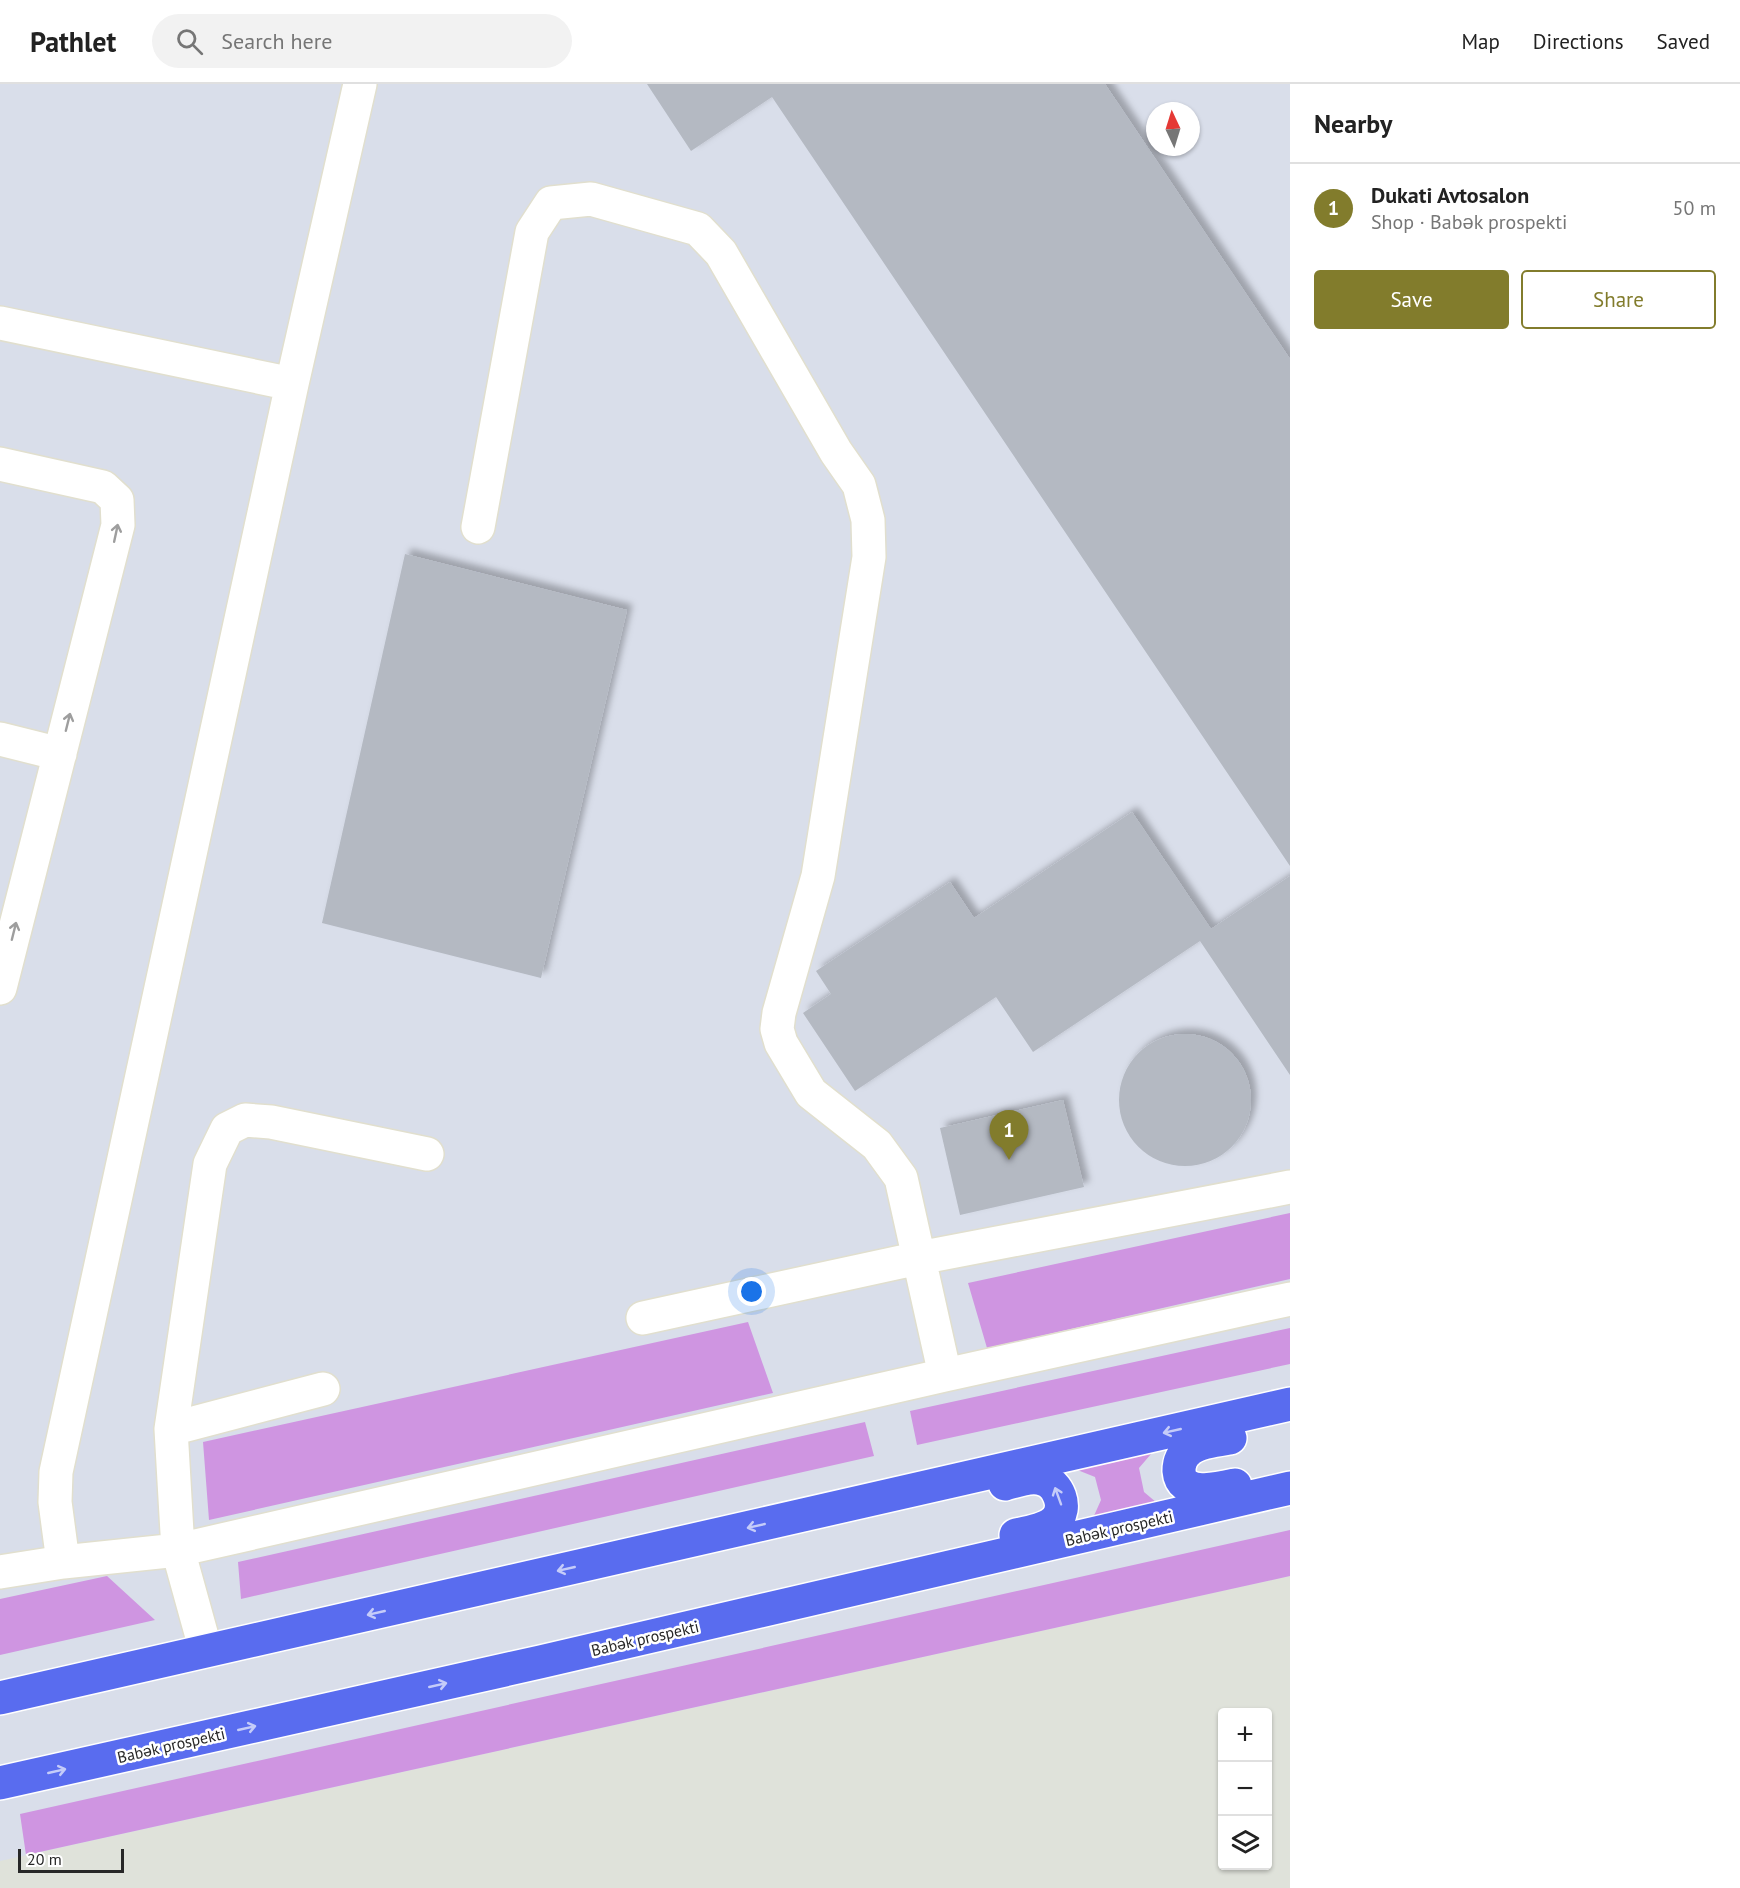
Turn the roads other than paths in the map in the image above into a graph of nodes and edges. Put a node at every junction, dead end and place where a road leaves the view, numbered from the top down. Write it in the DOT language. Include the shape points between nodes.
graph roads {
  1 [pos="360,84"];
  2 [pos="0,323"];
  3 [pos="292,384"];
  4 [pos="0,464"];
  5 [pos="478,528"];
  6 [pos="0,739"];
  7 [pos="60,754"];
  8 [pos="0,988"];
  9 [pos="427,1154"];
  10 [pos="1290,1187"];
  11 [pos="919,1258"];
  12 [pos="1290,1299"];
  13 [pos="643,1318"];
  14 [pos="945,1375"];
  15 [pos="323,1389"];
  16 [pos="1290,1404"];
  17 [pos="1290,1424"];
  18 [pos="171,1429"];
  19 [pos="1290,1472"];
  20 [pos="1290,1488"];
  21 [pos="802,1515"];
  22 [pos="178,1550"];
  23 [pos="63,1562"];
  24 [pos="0,1572"];
  25 [pos="206,1651"];
  26 [pos="540,1662"];
  27 [pos="0,1698"];
  28 [pos="0,1784"];
  1 -- 3 [label="lane"];
  2 -- 3 [label="lane"];
  3 -- 23 [label="lane" via="56,1472 55,1502"];
  7 -- 4 [label="lane, one-way" via="118,525 117,500 103,487"];
  5 -- 11 [label="lane" via="532,232 551,203 591,199 698,229 721,253 859,486 868,520 869,557 818,876 777,1029 781,1043 811,1093 877,1145 901,1178"];
  6 -- 7 [label="lane"];
  8 -- 7 [label="lane, one-way"];
  9 -- 18 [label="lane" via="271,1122 245,1120 227,1129 210,1164"];
  10 -- 11 [label="lane"];
  11 -- 13 [label="lane"];
  11 -- 14 [label="lane"];
  12 -- 14 [label="lane"];
  14 -- 22 [label="lane"];
  15 -- 18 [label="lane"];
  16 -- 21 [label="main road, one-way"];
  17 -- 19 [label="main road" via="1190,1449 1179,1466 1183,1483 1202,1490"];
  18 -- 22 [label="lane"];
  20 -- 26 [label="main road, Babək prospekti"];
  21 -- 25 [label="main road, one-way"];
  26 -- 21 [label="main road, one-way" via="648,1616 1024,1533 1056,1521 1061,1504 1053,1485 1031,1478 881,1510"];
  22 -- 23 [label="lane"];
  22 -- 25 [label="lane"];
  23 -- 24 [label="lane"];
  25 -- 27 [label="main road"];
  28 -- 26 [label="main road, Babək prospekti, one-way"];
}
